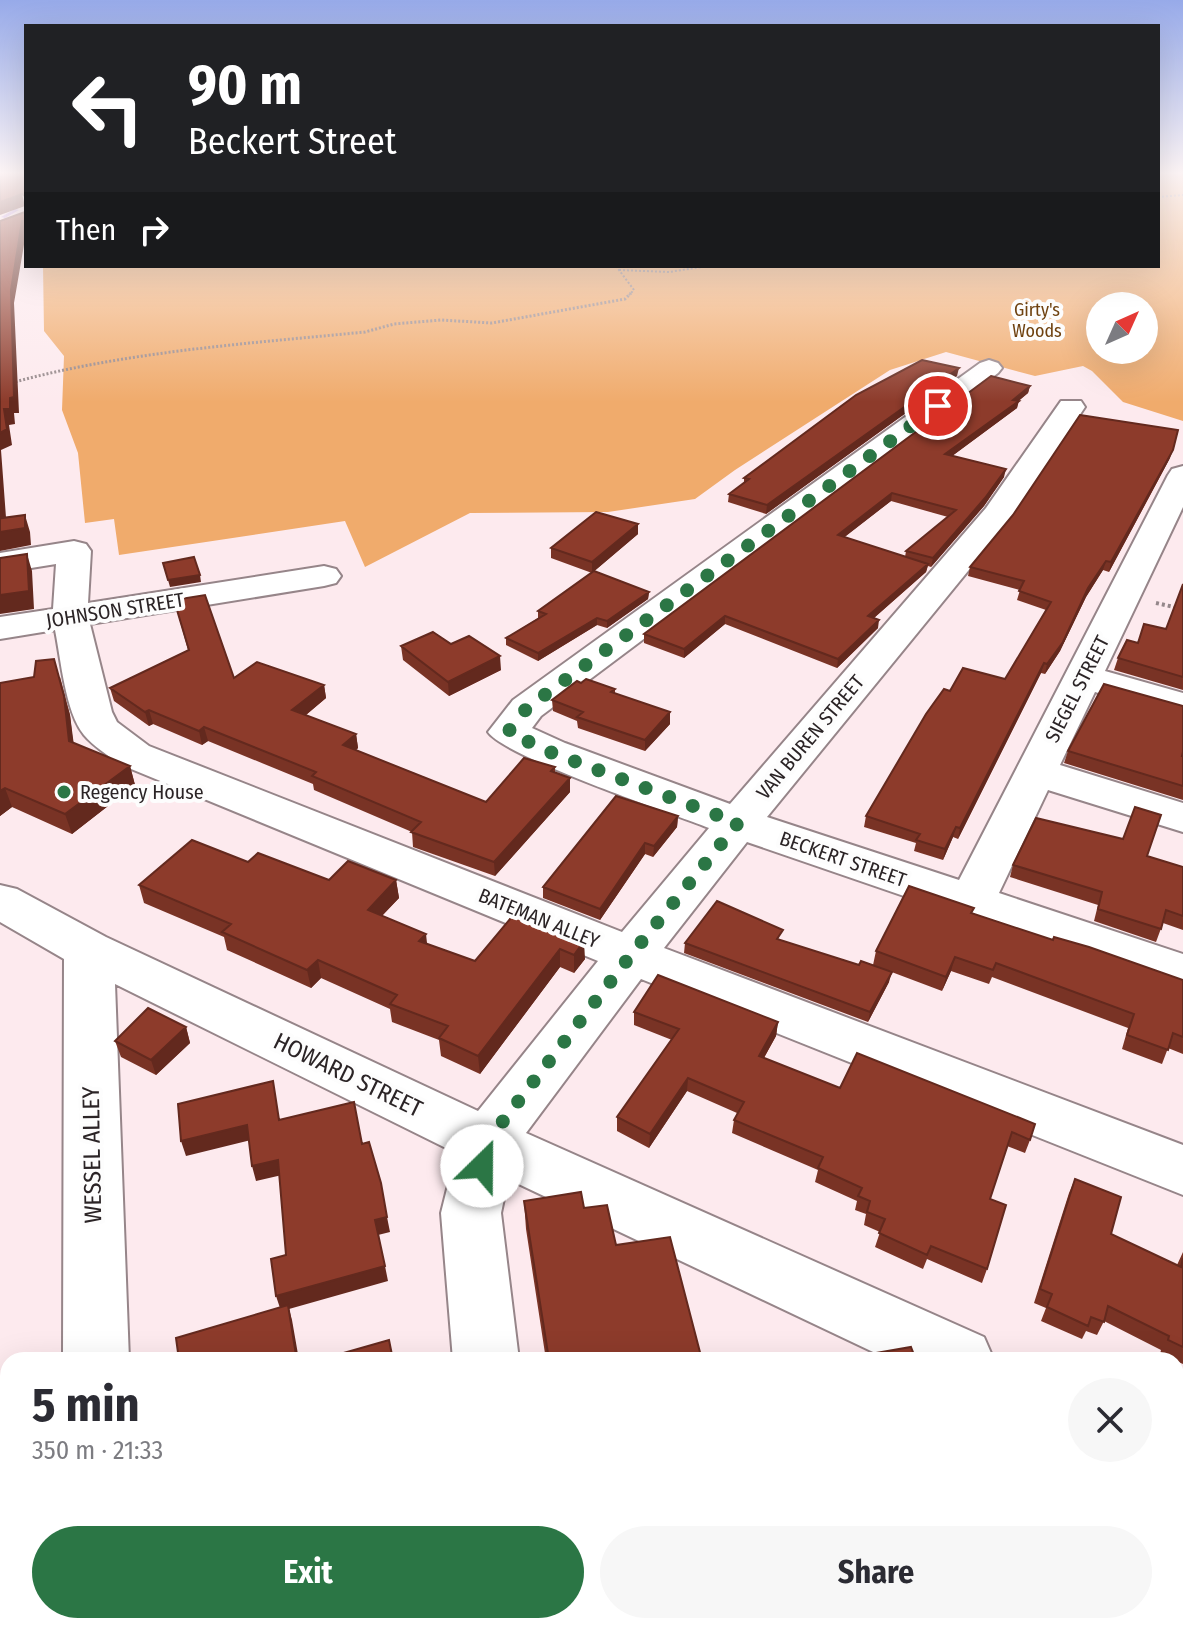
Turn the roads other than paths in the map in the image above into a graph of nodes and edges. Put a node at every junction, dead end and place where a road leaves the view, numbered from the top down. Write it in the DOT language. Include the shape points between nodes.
graph roads {
  1 [pos="989,368"];
  2 [pos="1071,407"];
  3 [pos="1183,475"];
  4 [pos="1170,532"];
  5 [pos="0,563"];
  6 [pos="324,576"];
  7 [pos="70,617"];
  8 [pos="0,628"];
  9 [pos="1084,677"];
  10 [pos="1183,705"];
  11 [pos="1034,771"];
  12 [pos="1183,818"];
  13 [pos="738,823"];
  14 [pos="0,901"];
  15 [pos="971,902"];
  16 [pos="89,950"];
  17 [pos="631,955"];
  18 [pos="1183,973"];
  19 [pos="487,1142"];
  20 [pos="1183,1170"];
  21 [pos="96,1352"];
  22 [pos="485,1352"];
  23 [pos="944,1352"];
  1 -- 13 [label="street, BECKERT STREET" via="527,708 508,732"];
  2 -- 13 [label="street, VAN BUREN STREET" via="997,515"];
  3 -- 4 [label="street, SIEGEL STREET"];
  4 -- 9 [label="street, SIEGEL STREET"];
  5 -- 7 [label="street, BATEMAN ALLEY" via="74,551"];
  6 -- 7 [label="street, JOHNSON STREET"];
  7 -- 8 [label="street, JOHNSON STREET"];
  7 -- 17 [label="street, BATEMAN ALLEY" via="92,712 100,729 134,755"];
  9 -- 10 [label="street"];
  9 -- 11 [label="street, SIEGEL STREET"];
  11 -- 12 [label="street"];
  11 -- 15 [label="street, SIEGEL STREET"];
  13 -- 15 [label="street, BECKERT STREET"];
  13 -- 17 [label="street, VAN BUREN STREET"];
  14 -- 16 [label="street, HOWARD STREET"];
  15 -- 18 [label="street, BECKERT STREET"];
  16 -- 19 [label="street, HOWARD STREET"];
  16 -- 21 [label="street, WESSEL ALLEY"];
  17 -- 19 [label="street, VAN BUREN STREET"];
  17 -- 20 [label="street, BATEMAN ALLEY"];
  19 -- 22 [label="street" via="471,1213"];
  19 -- 23 [label="street, HOWARD STREET"];
}
